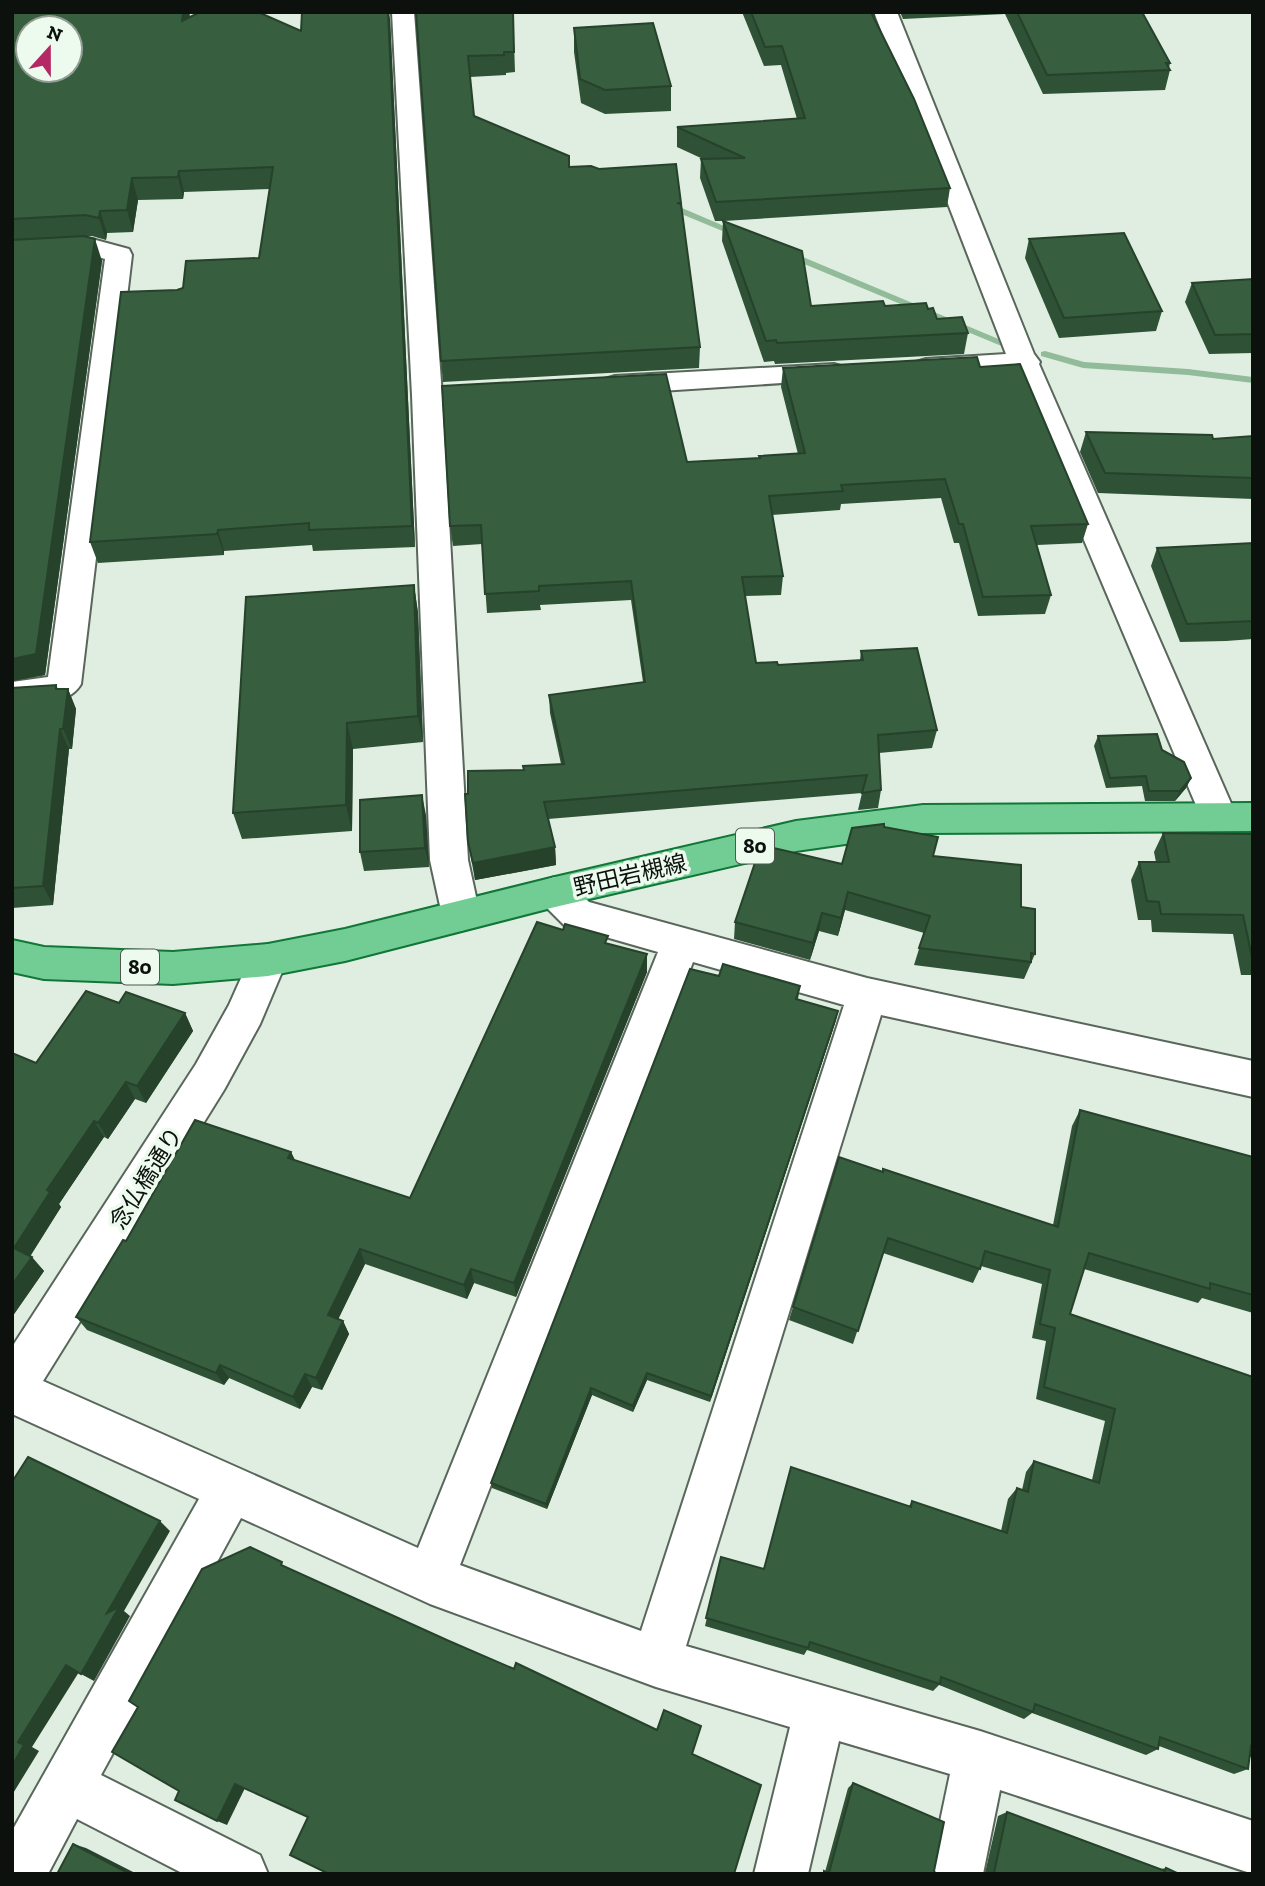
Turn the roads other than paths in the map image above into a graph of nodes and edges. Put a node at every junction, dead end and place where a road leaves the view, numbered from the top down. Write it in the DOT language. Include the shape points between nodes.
graph roads {
  1 [pos="403,12"];
  2 [pos="885,12"];
  3 [pos="12,251"];
  4 [pos="1026,362"];
  5 [pos="901,369"];
  6 [pos="859,371"];
  7 [pos="594,386"];
  8 [pos="12,695"];
  9 [pos="1236,817"];
  10 [pos="555,892"];
  11 [pos="461,915"];
  12 [pos="681,943"];
  13 [pos="12,956"];
  14 [pos="268,960"];
  15 [pos="867,995"];
  16 [pos="1253,1079"];
  17 [pos="12,1390"];
  18 [pos="230,1491"];
  19 [pos="430,1579"];
  20 [pos="656,1662"];
  21 [pos="820,1711"];
  22 [pos="980,1757"];
  23 [pos="66,1785"];
  24 [pos="1253,1848"];
  25 [pos="18,1874"];
  26 [pos="241,1874"];
  27 [pos="781,1874"];
  28 [pos="956,1874"];
  1 -- 11 [label="street" via="441,395 449,860"];
  2 -- 4 [label="street"];
  3 -- 8 [label="street" via="92,247 119,255 64,684"];
  4 -- 5 [label="street"];
  4 -- 9 [label="street"];
  6 -- 7 [label="street"];
  9 -- 10 [label="main road, 野田岩槻線 / 80" via="923,820 796,836"];
  10 -- 11 [label="main road, 野田岩槻線 / 80"];
  10 -- 12 [label="street" via="577,914"];
  11 -- 14 [label="main road, 野田岩槻線 / 80"];
  12 -- 15 [label="street"];
  12 -- 19 [label="street"];
  13 -- 14 [label="main road, 野田岩槻線 / 80" via="44,963 173,968"];
  14 -- 17 [label="street, 念仏橋通り" via="210,1077"];
  15 -- 16 [label="street"];
  15 -- 20 [label="street"];
  17 -- 18 [label="street"];
  18 -- 19 [label="street"];
  18 -- 23 [label="street"];
  19 -- 20 [label="street"];
  20 -- 21 [label="street"];
  21 -- 22 [label="street"];
  21 -- 27 [label="street"];
  22 -- 24 [label="street"];
  22 -- 28 [label="street"];
  23 -- 25 [label="street"];
  23 -- 26 [label="street"];
}
